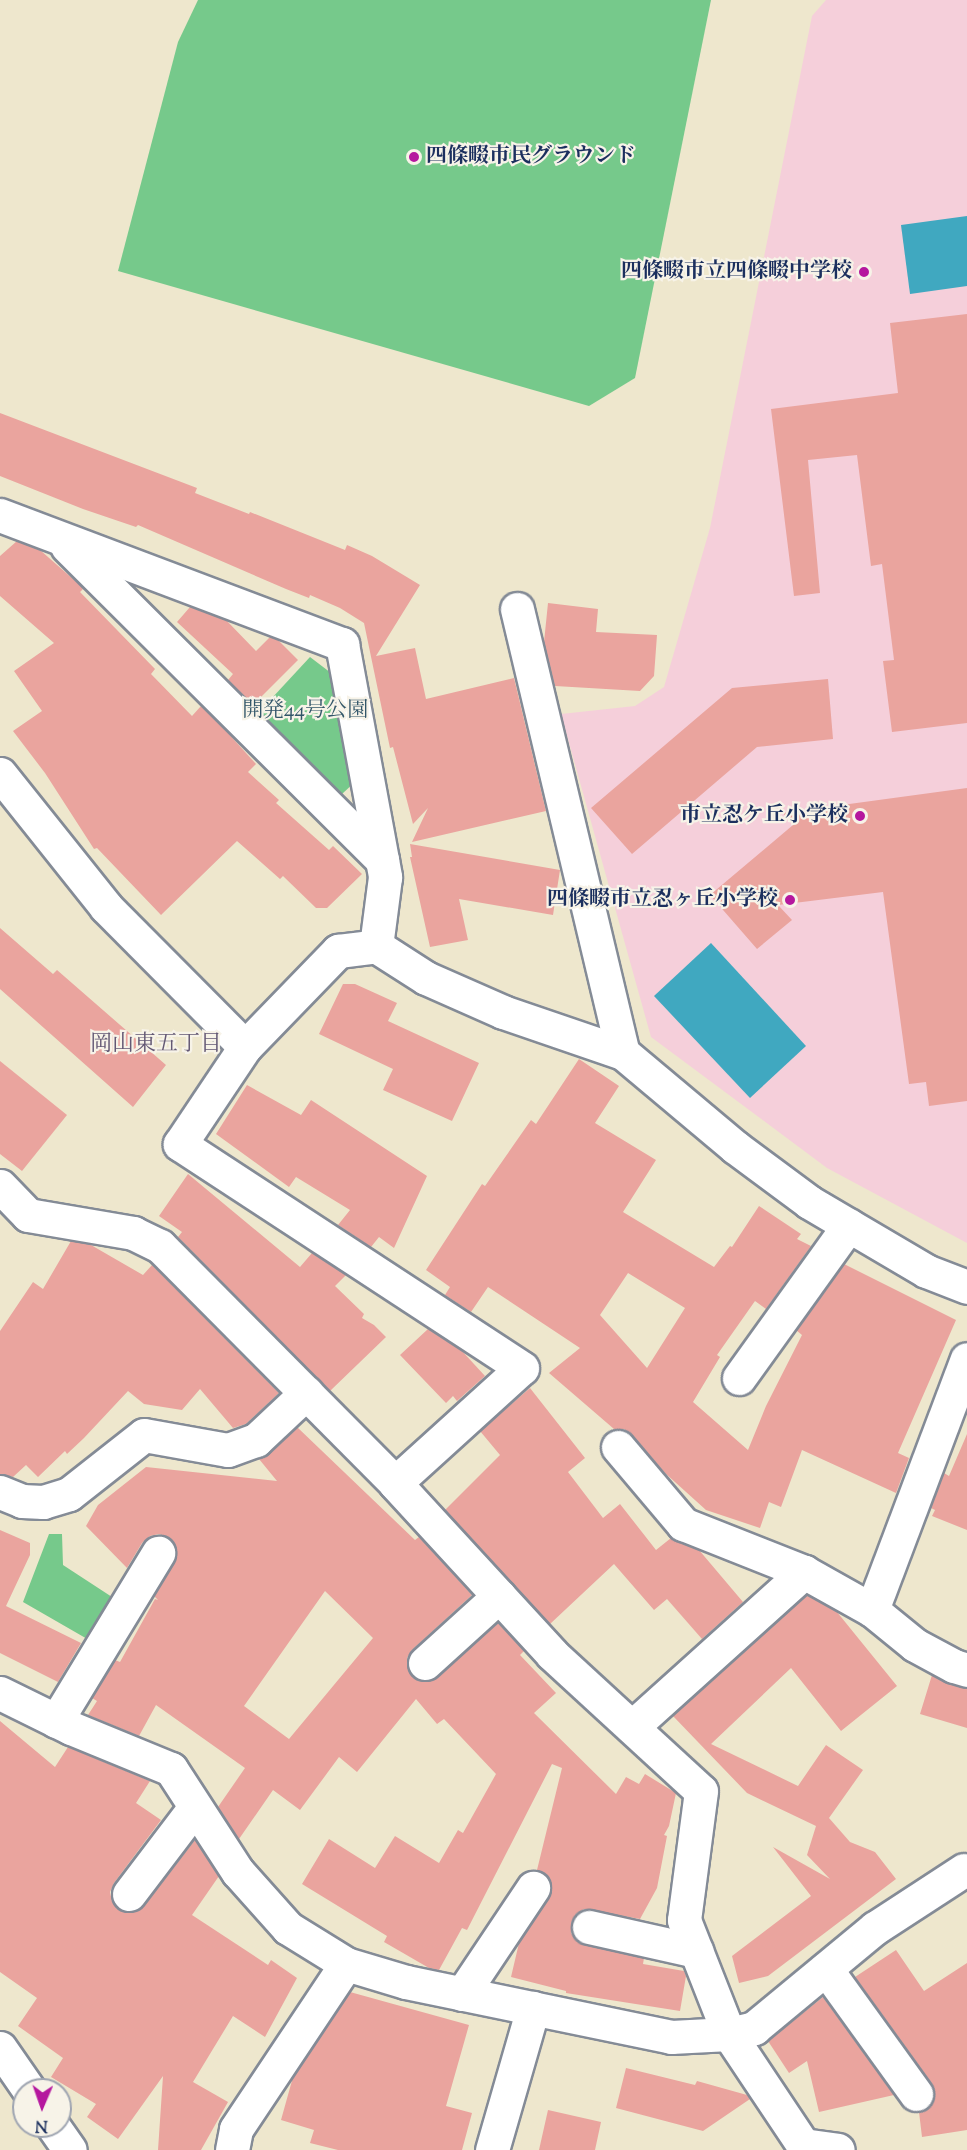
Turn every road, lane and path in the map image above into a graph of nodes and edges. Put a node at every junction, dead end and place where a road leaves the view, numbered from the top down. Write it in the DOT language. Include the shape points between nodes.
graph roads {
  1 [pos="0,515"];
  2 [pos="58,537"];
  3 [pos="517,609"];
  4 [pos="0,774"];
  5 [pos="382,860"];
  6 [pos="376,946"];
  7 [pos="245,1047"];
  8 [pos="623,1053"];
  9 [pos="0,1186"];
  10 [pos="849,1225"];
  11 [pos="967,1287"];
  12 [pos="967,1359"];
  13 [pos="739,1378"];
  14 [pos="306,1393"];
  15 [pos="618,1447"];
  16 [pos="395,1483"];
  17 [pos="0,1492"];
  18 [pos="158,1553"];
  19 [pos="804,1572"];
  20 [pos="499,1596"];
  21 [pos="872,1610"];
  22 [pos="425,1663"];
  23 [pos="967,1670"];
  24 [pos="0,1693"];
  25 [pos="56,1721"];
  26 [pos="632,1727"];
  27 [pos="195,1807"];
  28 [pos="964,1870"];
  29 [pos="533,1888"];
  30 [pos="129,1894"];
  31 [pos="590,1927"];
  32 [pos="696,1952"];
  33 [pos="346,1964"];
  34 [pos="826,1969"];
  35 [pos="462,1994"];
  36 [pos="533,2008"];
  37 [pos="729,2034"];
  38 [pos="0,2048"];
  39 [pos="21,2078"];
  40 [pos="916,2094"];
  41 [pos="232,2150"];
  42 [pos="492,2150"];
  43 [pos="838,2150"];
  1 -- 2 [label="street"];
  2 -- 5 [label="street"];
  2 -- 5 [label="street" via="342,644"];
  3 -- 8 [label="street"];
  4 -- 7 [label="street" via="106,907"];
  5 -- 6 [label="street" via="385,877"];
  6 -- 7 [label="street" via="338,951"];
  6 -- 8 [label="street" via="426,978 502,1012"];
  7 -- 16 [label="street" via="180,1144 522,1368"];
  8 -- 10 [label="street" via="735,1147 809,1202"];
  9 -- 14 [label="street" via="28,1215 133,1233 160,1246"];
  10 -- 11 [label="street" via="926,1271"];
  10 -- 13 [label="street"];
  12 -- 21 [label="street"];
  14 -- 16 [label="street"];
  14 -- 17 [label="street" via="256,1440 228,1450 144,1435 69,1494 43,1502 22,1501"];
  15 -- 19 [label="street" via="683,1524"];
  16 -- 20 [label="street"];
  18 -- 25 [label="street"];
  19 -- 21 [label="street"];
  19 -- 26 [label="street"];
  20 -- 22 [label="street"];
  20 -- 26 [label="street" via="552,1654"];
  21 -- 23 [label="street" via="915,1645"];
  24 -- 25 [label="street"];
  25 -- 27 [label="street" via="171,1769"];
  26 -- 32 [label="street" via="701,1791 684,1920"];
  27 -- 30 [label="street"];
  27 -- 33 [label="street" via="238,1872 288,1928"];
  28 -- 34 [label="street" via="875,1928"];
  29 -- 35 [label="street"];
  31 -- 32 [label="street"];
  32 -- 37 [label="street"];
  33 -- 35 [label="street"];
  33 -- 41 [label="street" via="236,2129"];
  34 -- 37 [label="street" via="754,2028"];
  34 -- 40 [label="street"];
  35 -- 36 [label="street"];
  36 -- 37 [label="street" via="671,2037"];
  36 -- 42 [label="street"];
  37 -- 43 [label="street" via="803,2145"];
  38 -- 39 [label="street"];
}
